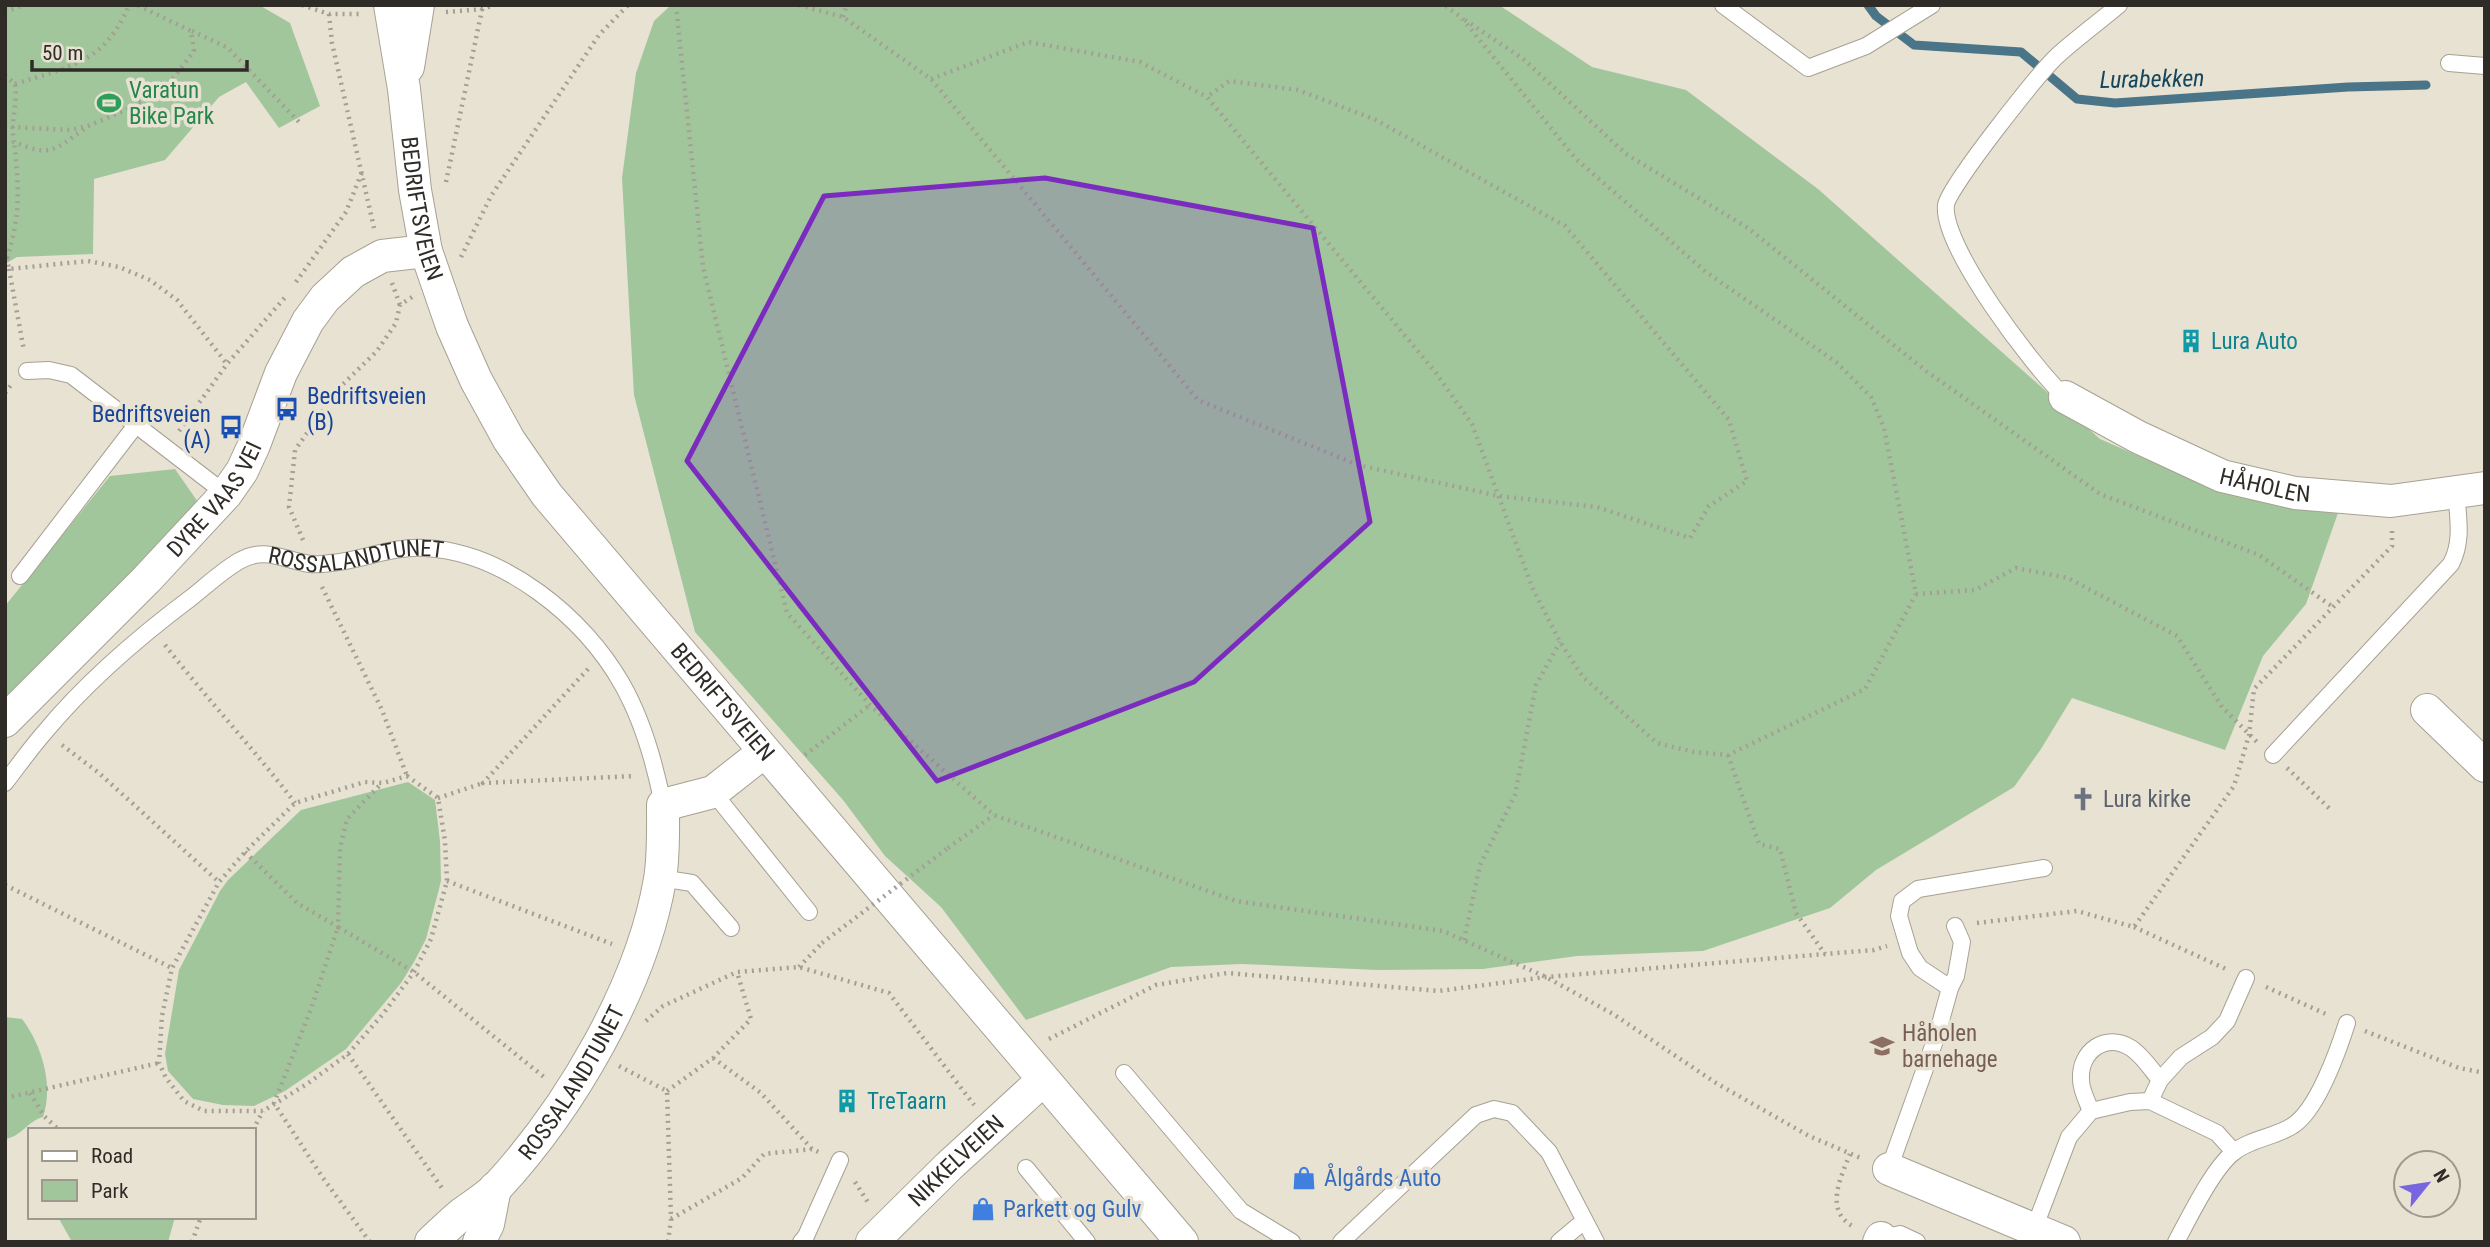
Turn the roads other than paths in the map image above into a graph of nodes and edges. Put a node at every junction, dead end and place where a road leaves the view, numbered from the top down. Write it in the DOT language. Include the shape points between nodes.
graph roads {
  1 [pos="1723,5"];
  2 [pos="2119,5"];
  3 [pos="1930,6"];
  4 [pos="428,9"];
  5 [pos="382,10"];
  6 [pos="2449,63"];
  7 [pos="2485,66"];
  8 [pos="404,89"];
  9 [pos="426,251"];
  10 [pos="27,371"];
  11 [pos="2065,397"];
  12 [pos="136,425"];
  13 [pos="2470,490"];
  14 [pos="226,494"];
  15 [pos="20,576"];
  16 [pos="2427,709"];
  17 [pos="5,721"];
  18 [pos="2273,755"];
  19 [pos="773,762"];
  20 [pos="2485,766"];
  21 [pos="5,783"];
  22 [pos="660,790"];
  23 [pos="713,792"];
  24 [pos="2044,869"];
  25 [pos="660,878"];
  26 [pos="809,912"];
  27 [pos="1955,926"];
  28 [pos="731,928"];
  29 [pos="2246,978"];
  30 [pos="1950,988"];
  31 [pos="2347,1023"];
  32 [pos="1124,1073"];
  33 [pos="1043,1080"];
  34 [pos="2160,1080"];
  35 [pos="2150,1101"];
  36 [pos="2091,1111"];
  37 [pos="2234,1152"];
  38 [pos="841,1160"];
  39 [pos="1026,1168"];
  40 [pos="1889,1169"];
  41 [pos="495,1188"];
  42 [pos="1584,1221"];
  43 [pos="2034,1229"];
  44 [pos="1175,1240"];
  45 [pos="1880,1240"];
  46 [pos="431,1242"];
  47 [pos="479,1242"];
  48 [pos="801,1242"];
  49 [pos="872,1242"];
  50 [pos="1087,1242"];
  51 [pos="1292,1242"];
  52 [pos="1341,1242"];
  53 [pos="1559,1242"];
  54 [pos="1596,1242"];
  55 [pos="1917,1242"];
  56 [pos="2064,1242"];
  57 [pos="2176,1242"];
  1 -- 3 [label="lane" via="1808,68 1866,46"];
  2 -- 11 [label="lane" via="2036,79 1956,183 1946,208 1950,229 1986,297 2044,377"];
  4 -- 8 [label="street, BEDRIFTSVEIEN"];
  5 -- 8 [label="street, BEDRIFTSVEIEN"];
  6 -- 7 [label="lane"];
  8 -- 9 [label="street, BEDRIFTSVEIEN"];
  9 -- 14 [label="street, DYRE VAAS VEI" via="382,256 353,272 324,298 281,373 242,471"];
  9 -- 19 [label="street, BEDRIFTSVEIEN" via="452,326 509,440 547,495"];
  10 -- 12 [label="lane" via="71,375"];
  11 -- 13 [label="street, HÅHOLEN" via="2222,476 2295,493 2392,501"];
  12 -- 14 [label="lane"];
  12 -- 15 [label="lane"];
  13 -- 18 [label="lane" via="2451,564"];
  14 -- 17 [label="street, DYRE VAAS VEI"];
  16 -- 20 [label="street"];
  19 -- 23 [label="street"];
  19 -- 33 [label="street, BEDRIFTSVEIEN"];
  21 -- 22 [label="lane, ROSSALANDTUNET" via="45,731 151,627 239,561 273,554 313,565 387,550 425,548 492,563 521,580 602,654 623,685"];
  22 -- 23 [label="street"];
  22 -- 25 [label="street, ROSSALANDTUNET" via="664,846"];
  23 -- 26 [label="lane"];
  24 -- 30 [label="lane" via="1918,889 1902,901 1899,916 1910,953 1920,968"];
  25 -- 28 [label="lane" via="692,883"];
  25 -- 41 [label="street, ROSSALANDTUNET" via="639,955 594,1051 568,1096"];
  27 -- 30 [label="lane" via="1962,951"];
  29 -- 34 [label="lane" via="2220,1030 2181,1057"];
  30 -- 40 [label="lane"];
  31 -- 37 [label="lane" via="2336,1056 2302,1119"];
  32 -- 51 [label="lane" via="1241,1211"];
  33 -- 44 [label="street, BEDRIFTSVEIEN"];
  33 -- 49 [label="street, NIKKELVEIEN"];
  34 -- 35 [label="lane"];
  34 -- 36 [label="lane" via="2140,1054 2107,1041 2087,1055 2081,1066 2080,1082"];
  35 -- 36 [label="lane"];
  35 -- 37 [label="lane" via="2217,1133"];
  36 -- 43 [label="lane" via="2069,1137"];
  37 -- 57 [label="lane" via="2206,1188"];
  38 -- 48 [label="lane"];
  39 -- 50 [label="lane"];
  40 -- 43 [label="street"];
  41 -- 46 [label="street, ROSSALANDTUNET"];
  41 -- 47 [label="street, ROSSALANDTUNET"];
  42 -- 52 [label="lane" via="1549,1152 1512,1114 1494,1109 1476,1115"];
  42 -- 53 [label="lane"];
  42 -- 54 [label="lane"];
  43 -- 56 [label="street"];
  45 -- 55 [label="lane" via="1900,1234"];
}
